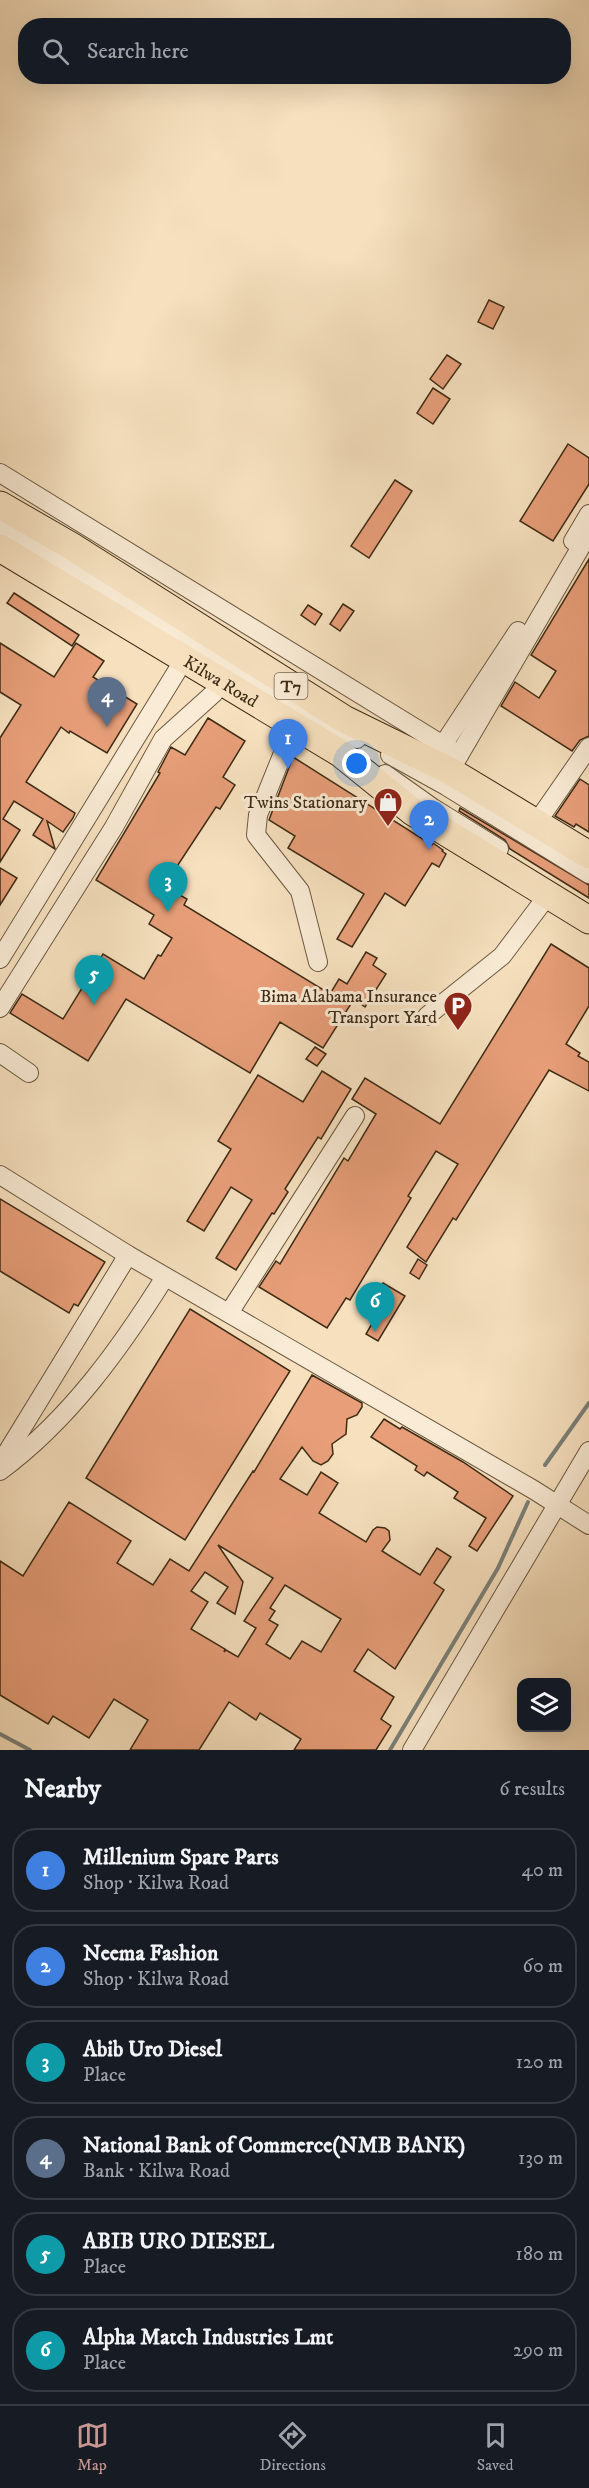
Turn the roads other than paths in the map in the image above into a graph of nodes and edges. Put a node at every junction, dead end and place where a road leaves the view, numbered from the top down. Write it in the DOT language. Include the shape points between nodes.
graph roads {
  1 [pos="0,473"];
  2 [pos="0,505"];
  3 [pos="589,514"];
  4 [pos="0,526"];
  5 [pos="589,533"];
  6 [pos="0,548"];
  7 [pos="177,670"];
  8 [pos="214,693"];
  9 [pos="294,726"];
  10 [pos="328,727"];
  11 [pos="443,745"];
  12 [pos="589,747"];
  13 [pos="455,763"];
  14 [pos="537,822"];
  15 [pos="589,855"];
  16 [pos="589,874"];
  17 [pos="548,895"];
  18 [pos="589,905"];
  19 [pos="589,920"];
  20 [pos="0,958"];
  21 [pos="318,962"];
  22 [pos="0,1008"];
  23 [pos="427,1016"];
  24 [pos="0,1053"];
  25 [pos="29,1073"];
  26 [pos="355,1116"];
  27 [pos="0,1175"];
  28 [pos="128,1255"];
  29 [pos="165,1277"];
  30 [pos="229,1313"];
  31 [pos="589,1450"];
  32 [pos="0,1464"];
  33 [pos="0,1471"];
  34 [pos="558,1505"];
  35 [pos="589,1525"];
  36 [pos="412,1750"];
  1 -- 11 [label="street"];
  2 -- 13 [label="highway, Kilwa Road / T7" via="344,719"];
  3 -- 11 [label="street"];
  4 -- 10 [label="street"];
  5 -- 13 [label="street"];
  6 -- 9 [label="highway, Kilwa Road / T7"];
  7 -- 20 [label="street"];
  8 -- 22 [label="street" via="163,739 114,827"];
  9 -- 17 [label="highway, Kilwa Road / T7" via="340,753 413,812"];
  9 -- 21 [label="street" via="258,815 256,836 300,891"];
  10 -- 16 [label="street" via="446,786"];
  10 -- 18 [label="street" via="355,752 433,808"];
  11 -- 13 [label="street"];
  12 -- 14 [label="street"];
  13 -- 14 [label="highway, Kilwa Road / T7"];
  14 -- 15 [label="highway, Kilwa Road / T7"];
  17 -- 19 [label="highway, Kilwa Road / T7"];
  17 -- 23 [label="street" via="502,956"];
  24 -- 25 [label="street"];
  26 -- 30 [label="street"];
  27 -- 28 [label="street"];
  28 -- 29 [label="street"];
  28 -- 32 [label="street"];
  29 -- 30 [label="street"];
  29 -- 33 [label="street" via="119,1346 65,1413"];
  30 -- 34 [label="street"];
  31 -- 34 [label="street"];
  34 -- 35 [label="street"];
  34 -- 36 [label="street"];
}
